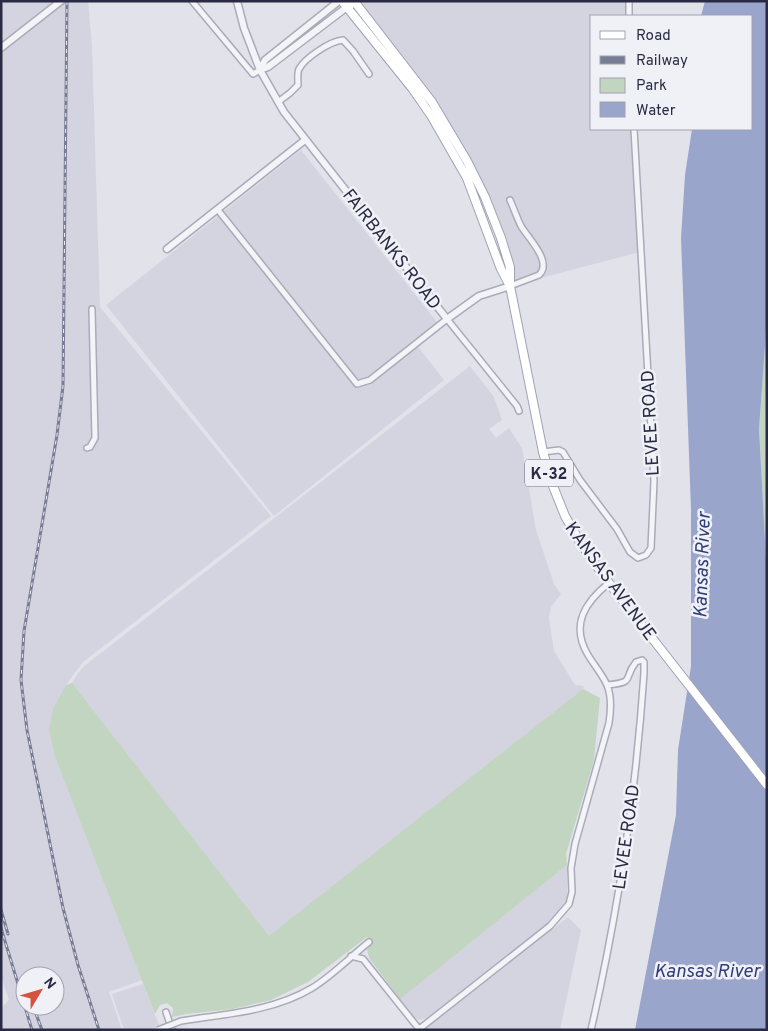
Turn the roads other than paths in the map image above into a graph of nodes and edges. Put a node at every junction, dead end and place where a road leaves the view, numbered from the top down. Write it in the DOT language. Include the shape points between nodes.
graph roads {
  1 [pos="61,1"];
  2 [pos="192,1"];
  3 [pos="237,1"];
  4 [pos="629,1"];
  5 [pos="347,2"];
  6 [pos="629,15"];
  7 [pos="1,48"];
  8 [pos="260,70"];
  9 [pos="369,74"];
  10 [pos="278,102"];
  11 [pos="634,130"];
  12 [pos="305,140"];
  13 [pos="510,200"];
  14 [pos="218,210"];
  15 [pos="167,249"];
  16 [pos="510,286"];
  17 [pos="92,309"];
  18 [pos="447,319"];
  19 [pos="519,410"];
  20 [pos="87,448"];
  21 [pos="543,452"];
  22 [pos="609,583"];
  23 [pos="607,685"];
  24 [pos="767,785"];
  25 [pos="369,942"];
  26 [pos="351,956"];
  27 [pos="166,1012"];
  28 [pos="158,1030"];
  29 [pos="172,1030"];
  30 [pos="419,1030"];
  31 [pos="591,1030"];
  1 -- 7 [label="street"];
  2 -- 8 [label="street" via="253,74"];
  3 -- 8 [label="street, FAIRBANKS ROAD"];
  4 -- 6 [label="street"];
  5 -- 8 [label="street" via="268,67"];
  5 -- 16 [label="main road, KANSAS AVENUE / K-32" via="432,117 467,178"];
  8 -- 10 [label="street, FAIRBANKS ROAD"];
  9 -- 10 [label="street" via="353,51 342,40 338,41 305,62 298,73 298,85"];
  10 -- 12 [label="street, FAIRBANKS ROAD"];
  11 -- 21 [label="street, LEVEE ROAD" via="654,481 649,552 638,558 630,552 563,452"];
  12 -- 14 [label="street"];
  12 -- 18 [label="street, FAIRBANKS ROAD"];
  13 -- 16 [label="street" via="544,266 539,274"];
  14 -- 15 [label="street"];
  14 -- 18 [label="street" via="357,384 370,380"];
  16 -- 18 [label="street" via="479,296"];
  16 -- 21 [label="main road, KANSAS AVENUE / K-32"];
  17 -- 20 [label="street" via="95,438"];
  18 -- 19 [label="street, FAIRBANKS ROAD"];
  21 -- 22 [label="main road, KANSAS AVENUE / K-32" via="565,516"];
  22 -- 23 [label="street" via="592,597 580,625 585,650"];
  22 -- 24 [label="main road, KANSAS AVENUE / K-32"];
  23 -- 30 [label="street" via="611,703 609,723 575,844 569,904 550,926"];
  23 -- 31 [label="street, LEVEE ROAD" via="626,681 636,662 644,662 639,742 625,851"];
  25 -- 26 [label="street"];
  26 -- 28 [label="street, bridge" via="293,999 243,1012 181,1021"];
  26 -- 30 [label="street" via="363,959"];
  27 -- 29 [label="street"];
}
